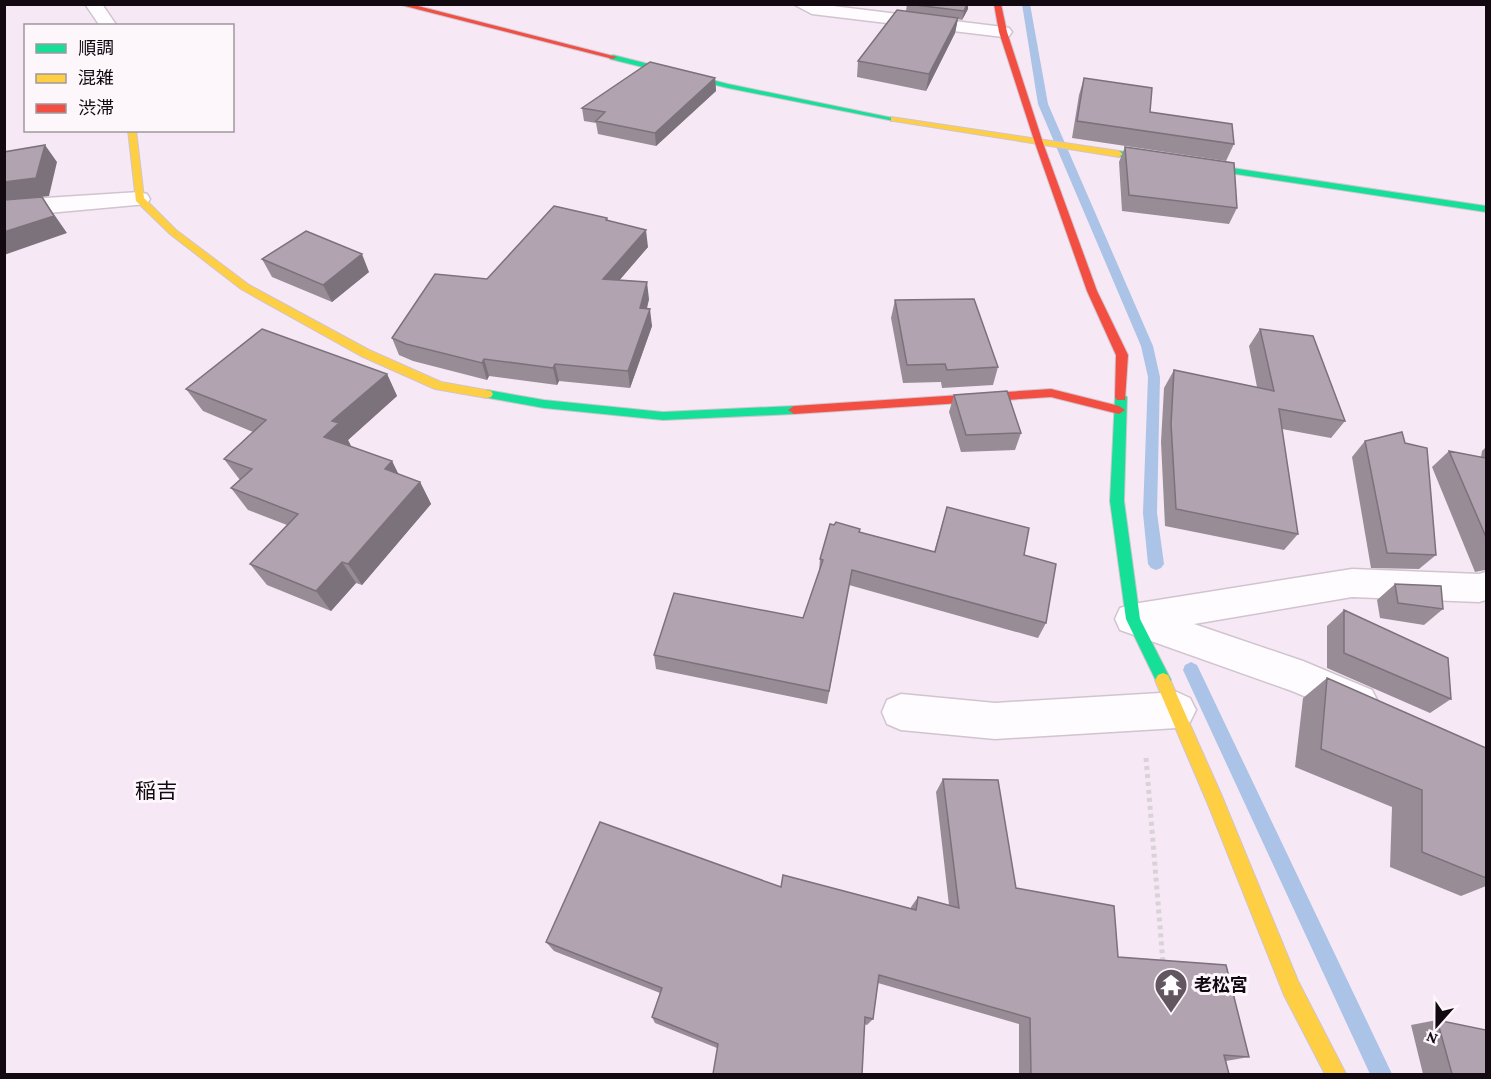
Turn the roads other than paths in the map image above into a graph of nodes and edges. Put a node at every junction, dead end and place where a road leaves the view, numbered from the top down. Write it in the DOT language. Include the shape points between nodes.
graph roads {
  1 [pos="93,4"];
  2 [pos="400,4"];
  3 [pos="801,4"];
  4 [pos="997,4"];
  5 [pos="108,24"];
  6 [pos="1003,32"];
  7 [pos="132,132"];
  8 [pos="1039,143"];
  9 [pos="139,200"];
  10 [pos="1486,209"];
  11 [pos="4,210"];
  12 [pos="1119,410"];
  13 [pos="1486,586"];
  14 [pos="1133,619"];
  15 [pos="902,712"];
  16 [pos="1159,712"];
  17 [pos="1390,716"];
  18 [pos="1336,1074"];
  1 -- 5 [label="street"];
  2 -- 8 [label="street" via="810,104"];
  3 -- 6 [label="street" via="812,9"];
  4 -- 6 [label="street"];
  6 -- 8 [label="street"];
  7 -- 9 [label="street"];
  8 -- 10 [label="street"];
  8 -- 12 [label="street" via="1092,291 1122,355"];
  9 -- 11 [label="street"];
  9 -- 12 [label="street" via="173,232 245,287 364,353 439,386 544,404 663,416 1051,393"];
  12 -- 14 [label="street" via="1117,501"];
  13 -- 14 [label="street" via="1352,583"];
  14 -- 16 [label="street"];
  14 -- 17 [label="street" via="1303,678"];
  15 -- 16 [label="street" via="995,721"];
  16 -- 18 [label="street"];
}
